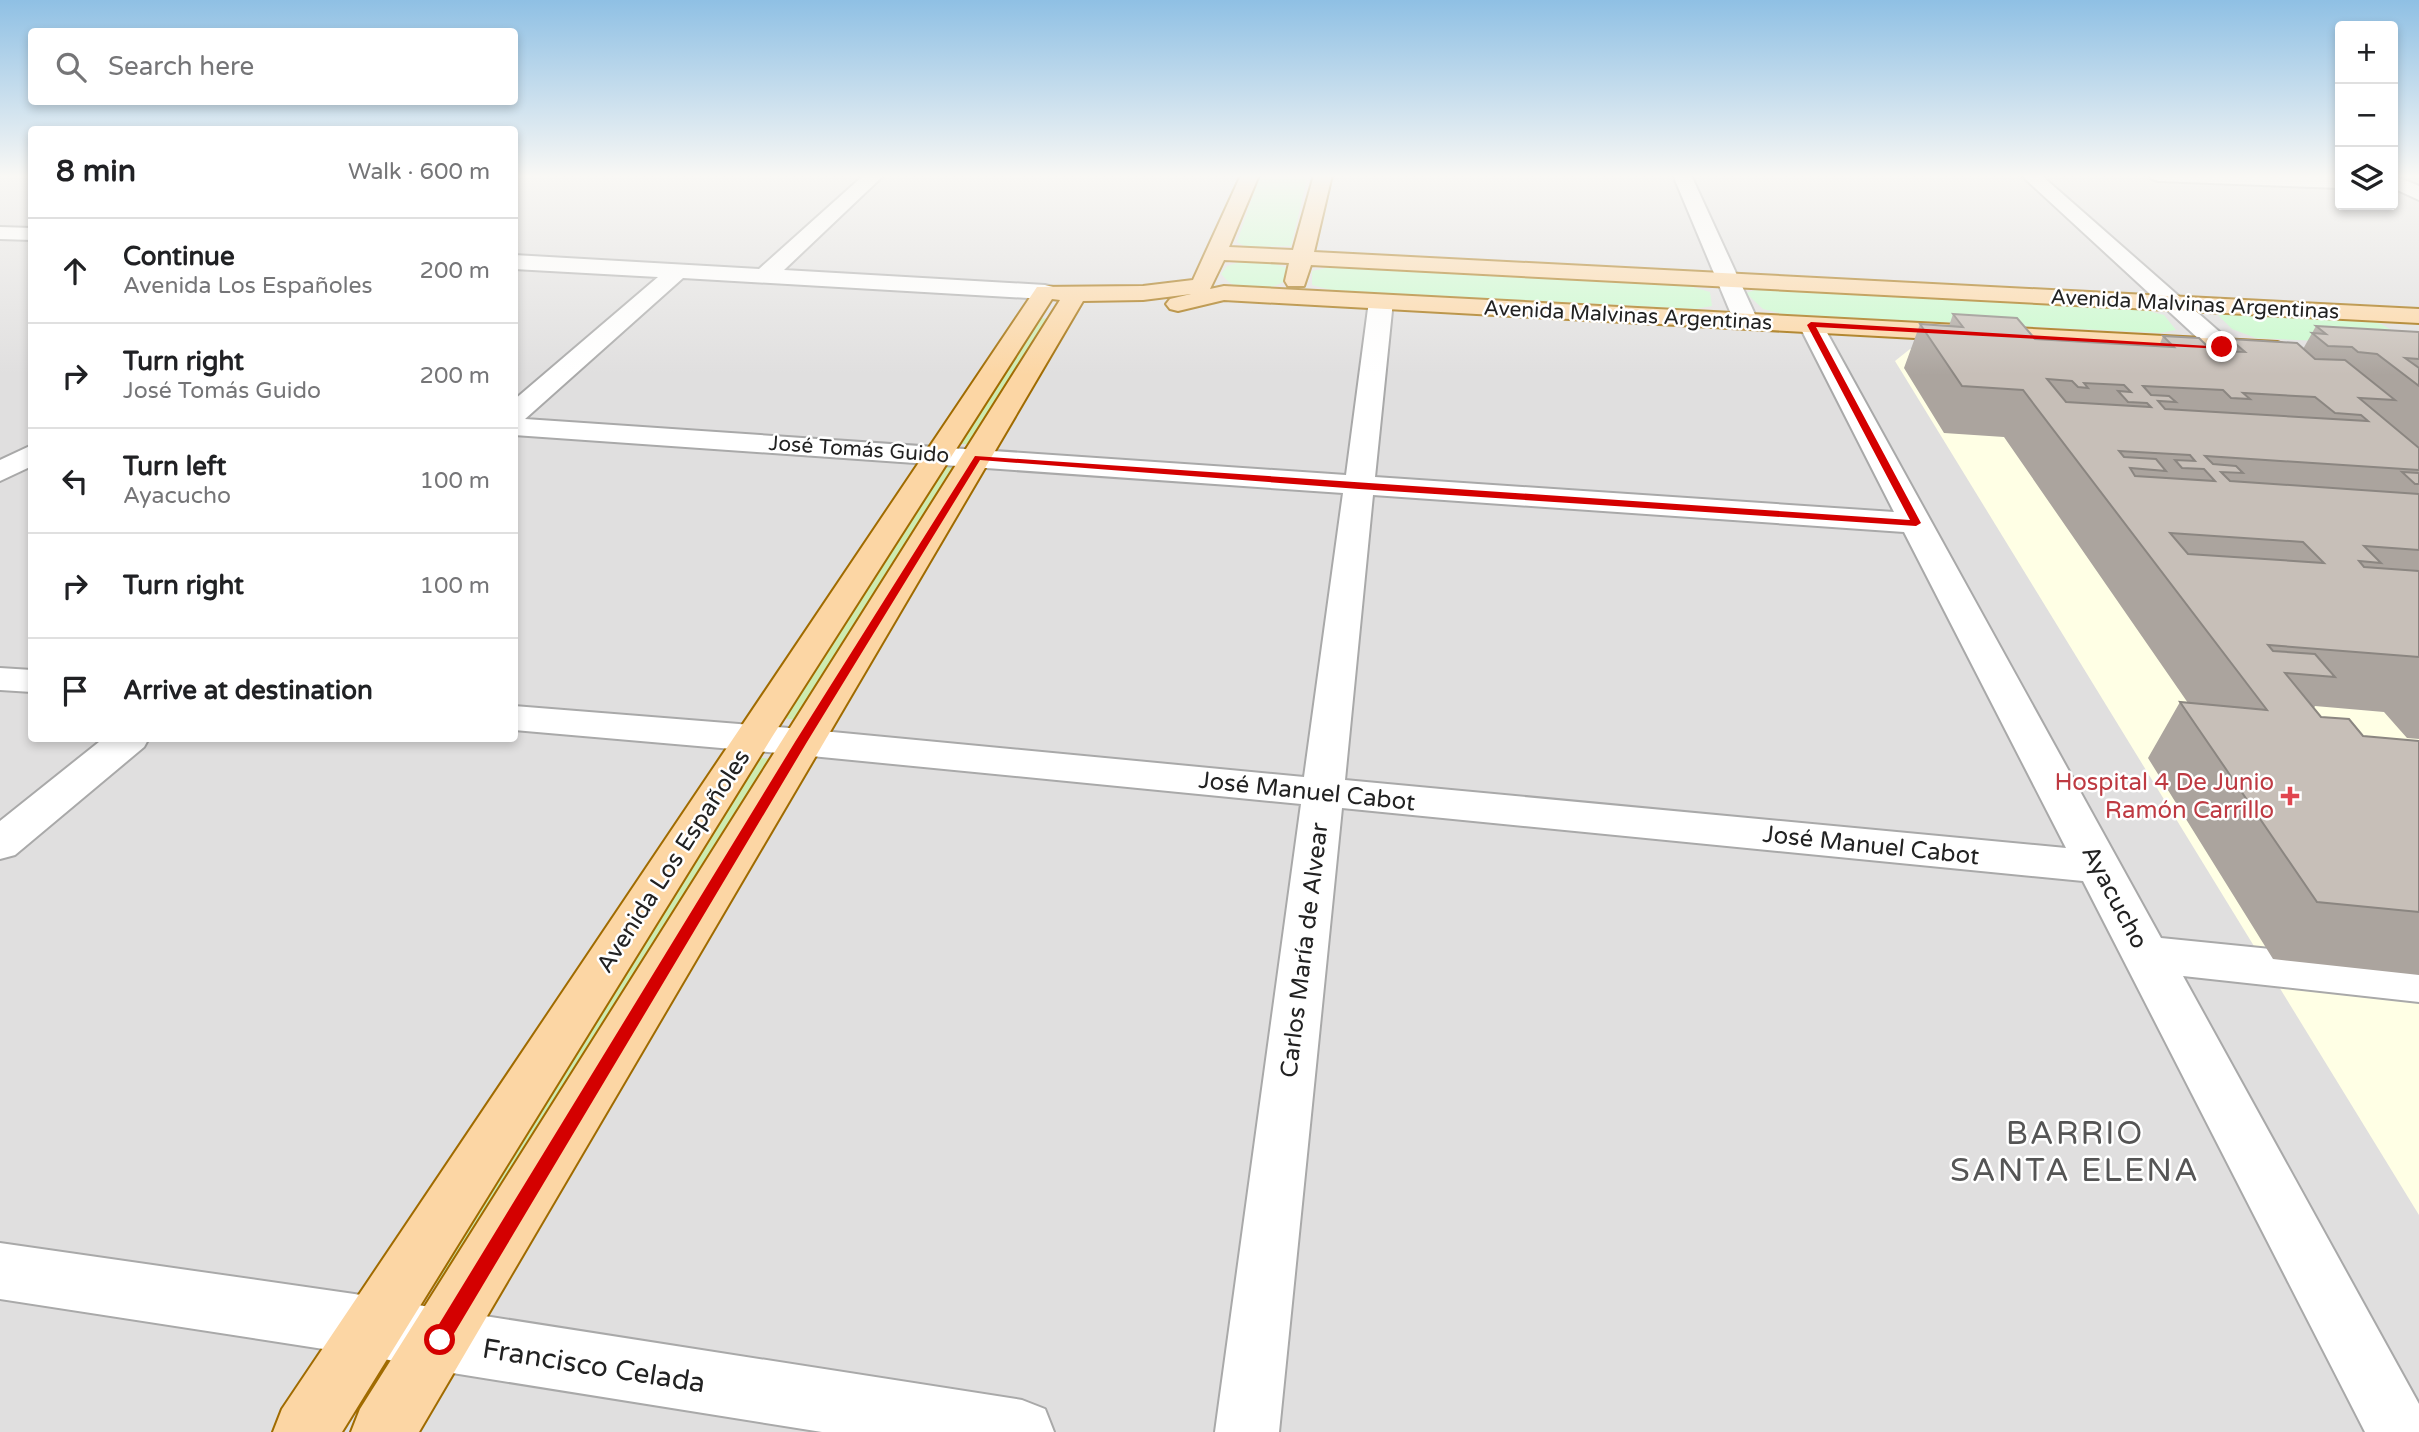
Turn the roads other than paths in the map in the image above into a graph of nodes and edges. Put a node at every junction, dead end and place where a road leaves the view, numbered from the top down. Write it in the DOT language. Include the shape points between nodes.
graph roads {
  1 [pos="802,242"];
  2 [pos="1221,242"];
  3 [pos="1305,242"];
  4 [pos="1711,242"];
  5 [pos="2104,242"];
  6 [pos="1216,253"];
  7 [pos="1301,258"];
  8 [pos="518,262"];
  9 [pos="677,272"];
  10 [pos="764,277"];
  11 [pos="1727,280"];
  12 [pos="1213,289"];
  13 [pos="1292,296"];
  14 [pos="1047,297"];
  15 [pos="1381,301"];
  16 [pos="2172,303"];
  17 [pos="2389,314"];
  18 [pos="2419,316"];
  19 [pos="1746,321"];
  20 [pos="1811,325"];
  21 [pos="2419,335"];
  22 [pos="2222,347"];
  23 [pos="2301,352"];
  24 [pos="518,411"];
  25 [pos="518,427"];
  26 [pos="28,456"];
  27 [pos="957,456"];
  28 [pos="0,472"];
  29 [pos="1359,486"];
  30 [pos="1916,523"];
  31 [pos="0,679"];
  32 [pos="28,681"];
  33 [pos="518,718"];
  34 [pos="752,737"];
  35 [pos="125,742"];
  36 [pos="801,742"];
  37 [pos="1322,792"];
  38 [pos="0,844"];
  39 [pos="2099,867"];
  40 [pos="2146,954"];
  41 [pos="2419,983"];
  42 [pos="0,1271"];
  43 [pos="375,1327"];
  44 [pos="440,1340"];
  45 [pos="305,1432"];
  46 [pos="383,1432"];
  47 [pos="1022,1432"];
  48 [pos="1247,1432"];
  49 [pos="2399,1432"];
  1 -- 10 [label="street"];
  2 -- 6 [label="main road"];
  3 -- 7 [label="main road"];
  4 -- 11 [label="street"];
  5 -- 16 [label="street"];
  6 -- 7 [label="main road, Avenida Malvinas Argentinas"];
  6 -- 12 [label="main road"];
  7 -- 11 [label="main road, Avenida Malvinas Argentinas"];
  7 -- 13 [label="main road"];
  8 -- 9 [label="street, Avenida Malvinas Argentinas"];
  9 -- 10 [label="street, Avenida Malvinas Argentinas"];
  9 -- 24 [label="street"];
  10 -- 14 [label="street, Avenida Malvinas Argentinas"];
  11 -- 16 [label="main road, Avenida Malvinas Argentinas"];
  11 -- 19 [label="street"];
  12 -- 13 [label="main road, Avenida Malvinas Argentinas"];
  12 -- 14 [label="main road, Avenida Malvinas Argentinas" via="1150,308"];
  13 -- 15 [label="main road, Avenida Malvinas Argentinas"];
  14 -- 27 [label="main road, Avenida Los Españoles"];
  15 -- 19 [label="main road, Avenida Malvinas Argentinas"];
  15 -- 29 [label="street, Carlos María de Alvear"];
  16 -- 17 [label="main road, Avenida Malvinas Argentinas"];
  16 -- 22 [label="street"];
  17 -- 18 [label="main road, Avenida Malvinas Argentinas"];
  17 -- 21 [label="main road"];
  19 -- 20 [label="main road, Avenida Malvinas Argentinas"];
  20 -- 22 [label="main road, Avenida Malvinas Argentinas"];
  20 -- 30 [label="street, Ayacucho"];
  22 -- 23 [label="main road, Avenida Malvinas Argentinas"];
  25 -- 27 [label="street, José Tomás Guido"];
  26 -- 28 [label="street"];
  27 -- 29 [label="street, José Tomás Guido"];
  27 -- 34 [label="main road, Avenida Los Españoles"];
  27 -- 36 [label="main road, Avenida Los Españoles"];
  29 -- 30 [label="street, José Tomás Guido"];
  29 -- 37 [label="street, Carlos María de Alvear"];
  30 -- 39 [label="street, Ayacucho"];
  31 -- 32 [label="street"];
  33 -- 34 [label="street, José Manuel Cabot"];
  34 -- 36 [label="street, José Manuel Cabot"];
  34 -- 43 [label="main road, Avenida Los Españoles"];
  35 -- 38 [label="street"];
  36 -- 37 [label="street, José Manuel Cabot"];
  36 -- 44 [label="main road, Avenida Los Españoles"];
  37 -- 39 [label="street, José Manuel Cabot"];
  37 -- 48 [label="street, Carlos María de Alvear"];
  39 -- 40 [label="street, Ayacucho"];
  40 -- 41 [label="street"];
  40 -- 49 [label="street, Ayacucho"];
  42 -- 43 [label="street, Francisco Celada"];
  43 -- 44 [label="street, Francisco Celada"];
  43 -- 45 [label="main road, Avenida Los Españoles"];
  44 -- 46 [label="main road, Avenida Los Españoles"];
  44 -- 47 [label="street, Francisco Celada"];
}
